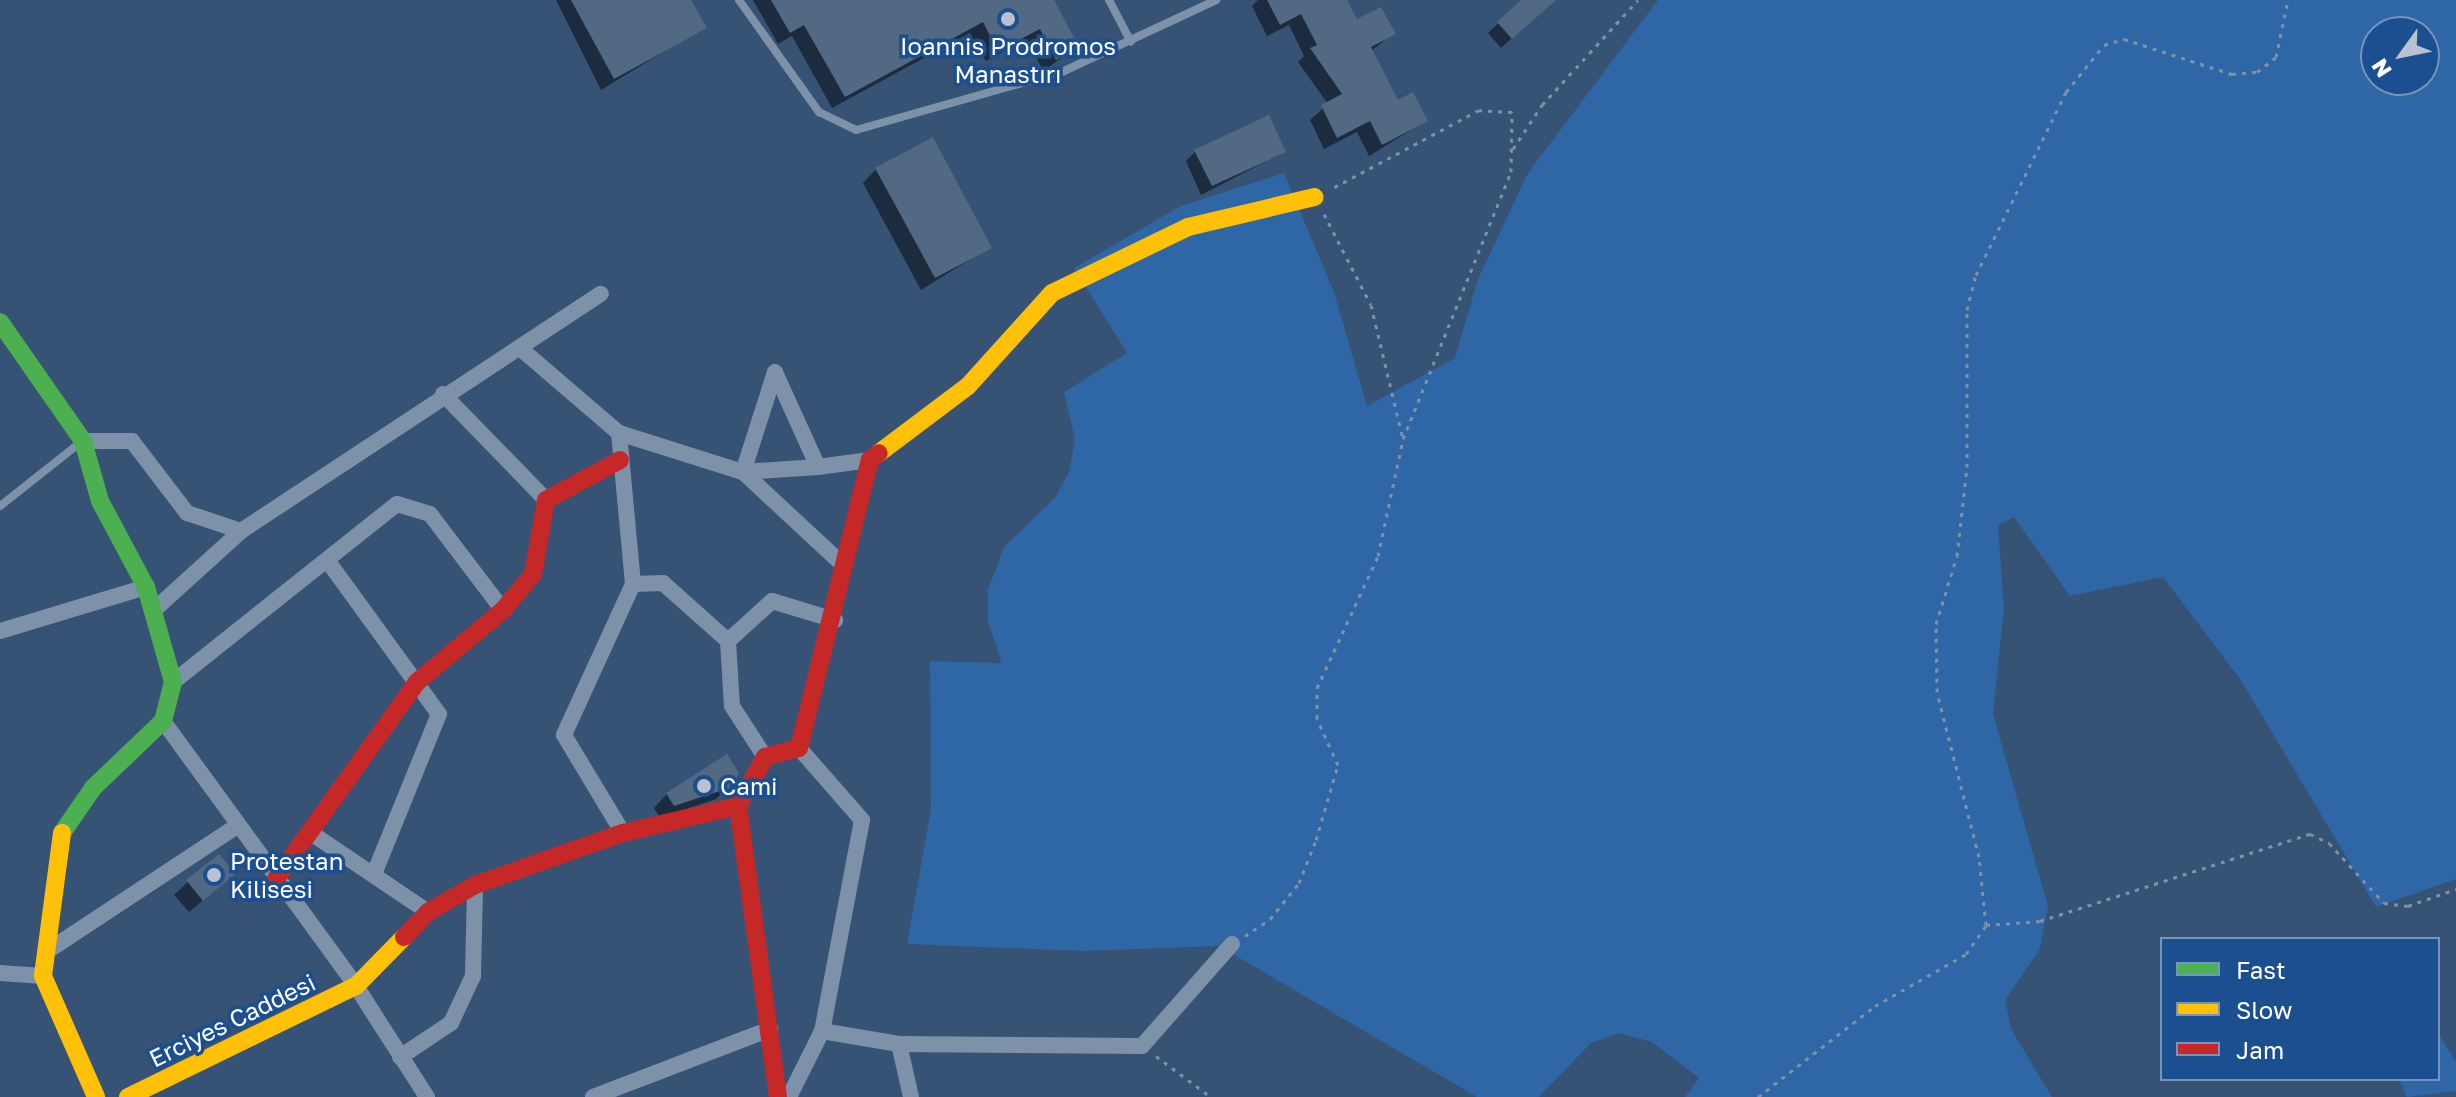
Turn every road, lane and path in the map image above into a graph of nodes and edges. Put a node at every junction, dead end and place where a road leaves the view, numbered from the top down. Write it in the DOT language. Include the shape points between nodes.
graph roads {
  1 [pos="739,0"];
  2 [pos="1109,0"];
  3 [pos="1216,0"];
  4 [pos="1638,0"];
  5 [pos="2288,0"];
  6 [pos="1131,42"];
  7 [pos="1511,152"];
  8 [pos="1315,197"];
  9 [pos="601,294"];
  10 [pos="0,322"];
  11 [pos="521,349"];
  12 [pos="443,394"];
  13 [pos="619,433"];
  14 [pos="1403,439"];
  15 [pos="83,441"];
  16 [pos="620,460"];
  17 [pos="870,460"];
  18 [pos="818,467"];
  19 [pos="743,472"];
  20 [pos="546,500"];
  21 [pos="0,506"];
  22 [pos="241,531"];
  23 [pos="327,560"];
  24 [pos="842,564"];
  25 [pos="633,584"];
  26 [pos="146,587"];
  27 [pos="154,610"];
  28 [pos="503,610"];
  29 [pos="835,620"];
  30 [pos="0,631"];
  31 [pos="728,641"];
  32 [pos="173,682"];
  33 [pos="417,682"];
  34 [pos="163,721"];
  35 [pos="799,748"];
  36 [pos="765,757"];
  37 [pos="738,806"];
  38 [pos="237,826"];
  39 [pos="311,833"];
  40 [pos="623,833"];
  41 [pos="375,872"];
  42 [pos="276,879"];
  43 [pos="475,885"];
  44 [pos="2456,889"];
  45 [pos="428,912"];
  46 [pos="1986,925"];
  47 [pos="1232,944"];
  48 [pos="52,948"];
  49 [pos="0,973"];
  50 [pos="43,976"];
  51 [pos="356,986"];
  52 [pos="770,1029"];
  53 [pos="822,1031"];
  54 [pos="899,1044"];
  55 [pos="1142,1046"];
  56 [pos="400,1057"];
  57 [pos="96,1097"];
  58 [pos="128,1097"];
  59 [pos="427,1097"];
  60 [pos="593,1097"];
  61 [pos="778,1097"];
  62 [pos="789,1097"];
  63 [pos="911,1097"];
  64 [pos="1211,1097"];
  65 [pos="1758,1097"];
  1 -- 6 [label="lane" via="819,112 856,130 1064,71"];
  2 -- 6 [label="lane"];
  3 -- 6 [label="lane"];
  4 -- 7 [label="path" via="1542,105"];
  5 -- 46 [label="path" via="2276,57 2257,72 2232,74 2124,39 2104,45 2066,92 1976,275 1967,310 1967,467 1957,556 1936,624 1937,692 1979,857"];
  7 -- 8 [label="path" via="1512,112 1479,110"];
  7 -- 14 [label="path" via="1511,172"];
  8 -- 14 [label="path" via="1371,305"];
  8 -- 17 [label="street" via="1188,227 1052,293 968,386"];
  9 -- 11 [label="street"];
  10 -- 15 [label="street" via="61,400"];
  11 -- 12 [label="street"];
  11 -- 13 [label="street"];
  12 -- 20 [label="street"];
  12 -- 22 [label="street"];
  13 -- 16 [label="street"];
  13 -- 19 [label="street"];
  14 -- 47 [label="path" via="1378,556 1317,688 1317,719 1338,765 1316,840 1299,883 1270,919"];
  15 -- 21 [label="lane"];
  15 -- 22 [label="street" via="132,441 187,513"];
  15 -- 26 [label="street" via="100,501"];
  16 -- 20 [label="street"];
  16 -- 25 [label="street" via="633,527"];
  17 -- 18 [label="street"];
  17 -- 24 [label="street"];
  18 -- 19 [label="street"];
  18 -- 19 [label="street" via="775,372"];
  19 -- 24 [label="street"];
  20 -- 28 [label="street" via="533,574"];
  22 -- 27 [label="street"];
  23 -- 28 [label="street" via="397,504 430,514"];
  23 -- 32 [label="street"];
  23 -- 33 [label="street"];
  24 -- 29 [label="street"];
  25 -- 31 [label="street" via="663,583"];
  25 -- 40 [label="street" via="564,735"];
  26 -- 27 [label="street"];
  26 -- 30 [label="street"];
  27 -- 32 [label="street"];
  28 -- 33 [label="street"];
  29 -- 31 [label="street" via="772,601"];
  29 -- 35 [label="street"];
  31 -- 36 [label="street" via="732,706"];
  32 -- 34 [label="street"];
  33 -- 39 [label="street"];
  33 -- 41 [label="street" via="439,714"];
  34 -- 38 [label="street"];
  34 -- 48 [label="street" via="93,788 62,832"];
  35 -- 36 [label="street"];
  35 -- 53 [label="street" via="862,820"];
  36 -- 37 [label="street"];
  37 -- 40 [label="street, Erciyes Caddesi"];
  37 -- 52 [label="street"];
  38 -- 42 [label="street"];
  38 -- 48 [label="street"];
  39 -- 41 [label="street"];
  39 -- 42 [label="street"];
  40 -- 43 [label="street, Erciyes Caddesi"];
  41 -- 45 [label="street"];
  42 -- 51 [label="street"];
  43 -- 45 [label="street, Erciyes Caddesi"];
  43 -- 56 [label="street" via="473,976 451,1023"];
  44 -- 46 [label="path" via="2408,906 2384,903 2329,843 2310,834 2040,921"];
  45 -- 51 [label="street, Erciyes Caddesi"];
  46 -- 65 [label="path" via="1966,954 1875,1006"];
  47 -- 55 [label="street"];
  48 -- 50 [label="street"];
  49 -- 50 [label="street"];
  50 -- 57 [label="street"];
  51 -- 56 [label="street"];
  51 -- 58 [label="street, Erciyes Caddesi"];
  52 -- 60 [label="street"];
  52 -- 61 [label="street"];
  53 -- 54 [label="street"];
  53 -- 62 [label="street"];
  54 -- 55 [label="street"];
  54 -- 63 [label="street"];
  55 -- 64 [label="path"];
  56 -- 59 [label="street"];
}
